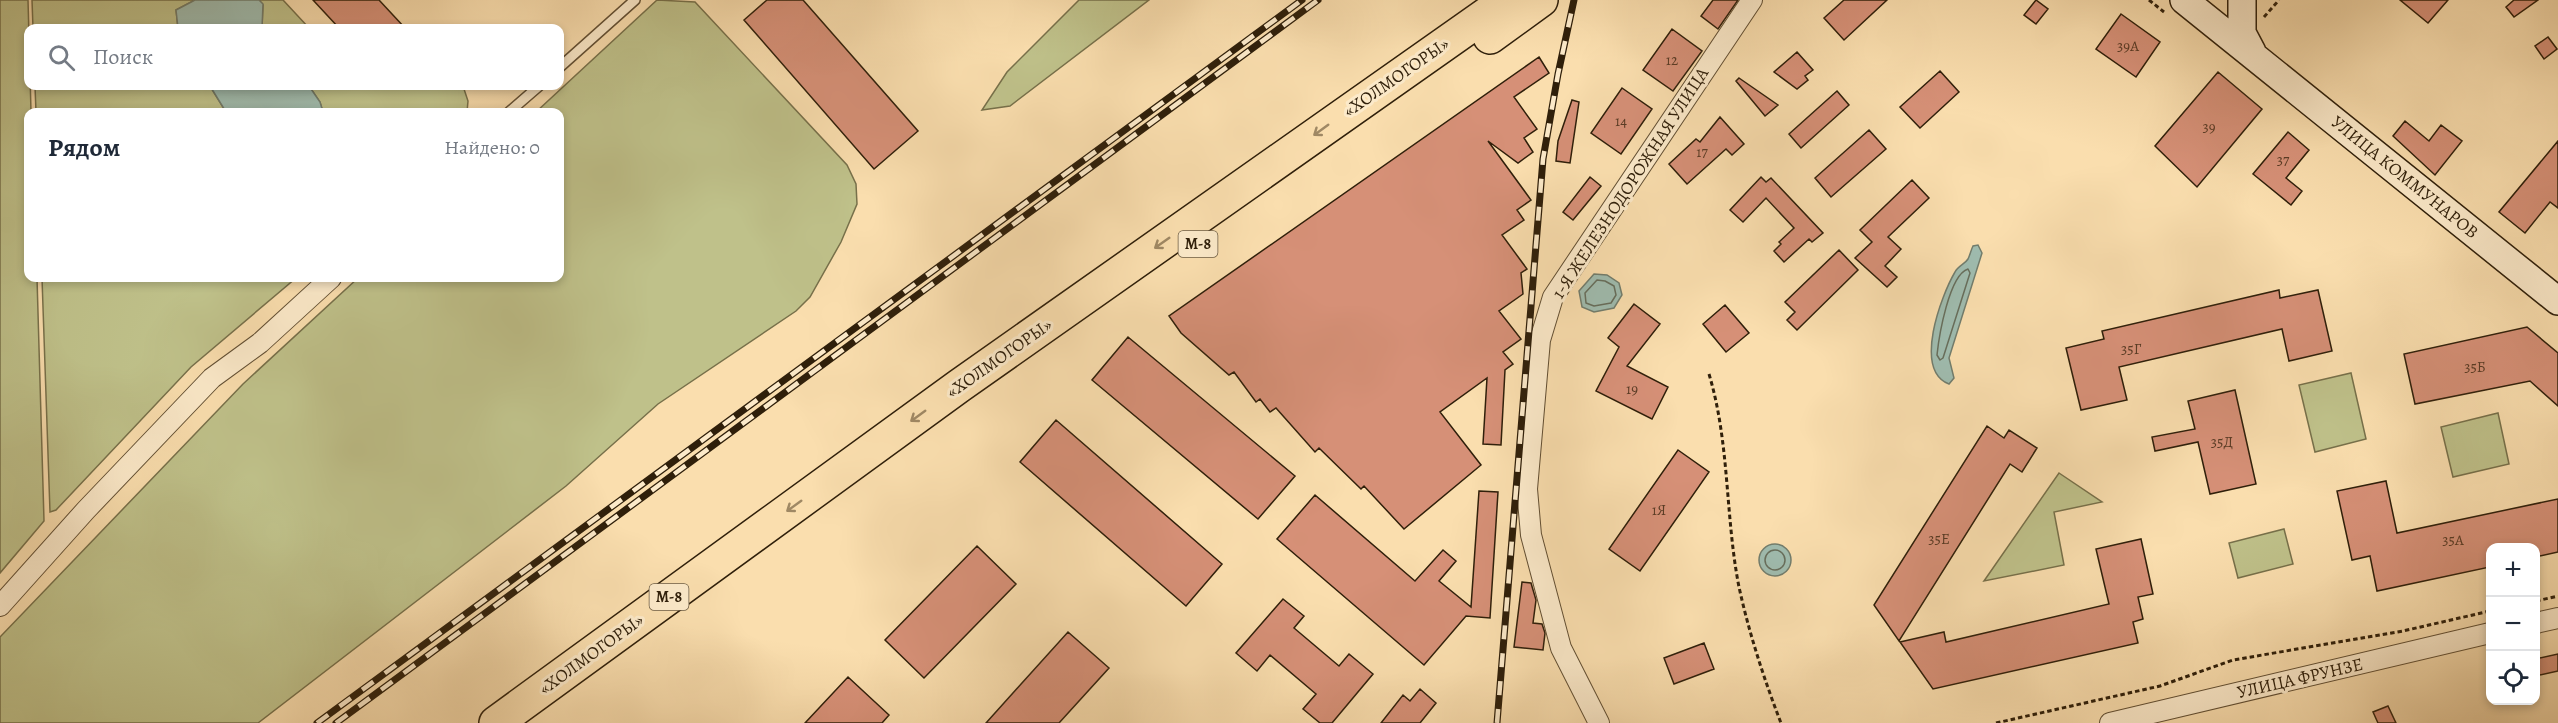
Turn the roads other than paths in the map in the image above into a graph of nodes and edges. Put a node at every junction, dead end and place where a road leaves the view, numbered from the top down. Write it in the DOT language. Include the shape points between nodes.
graph roads {
  1 [pos="635,0"];
  2 [pos="1507,0"];
  3 [pos="1541,0"];
  4 [pos="1752,0"];
  5 [pos="2185,0"];
  6 [pos="2223,0"];
  7 [pos="2242,0"];
  8 [pos="2252,52"];
  9 [pos="564,63"];
  10 [pos="534,90"];
  11 [pos="514,108"];
  12 [pos="326,282"];
  13 [pos="2558,301"];
  14 [pos="0,606"];
  15 [pos="2558,618"];
  16 [pos="2540,622"];
  17 [pos="2486,634"];
  18 [pos="496,723"];
  19 [pos="533,723"];
  20 [pos="1599,723"];
  21 [pos="2110,723"];
  1 -- 9 [label="lane"];
  2 -- 18 [label="highway, «ХОЛМОГОРЫ» / М-8, one-way" via="959,386"];
  3 -- 19 [label="highway, «ХОЛМОГОРЫ» / М-8"];
  4 -- 20 [label="street, 1-Я ЖЕЛЕЗНОДОРОЖНАЯ УЛИЦА" via="1552,297 1540,340 1527,489 1531,535 1561,648"];
  5 -- 6 [label="street" via="2206,5"];
  5 -- 8 [label="street, УЛИЦА КОММУНАРОВ"];
  7 -- 8 [label="street" via="2242,33"];
  8 -- 13 [label="street, УЛИЦА КОММУНАРОВ"];
  10 -- 11 [label="lane"];
  12 -- 14 [label="street" via="260,343 212,378"];
  15 -- 16 [label="street"];
  17 -- 21 [label="street, УЛИЦА ФРУНЗЕ"];
}
